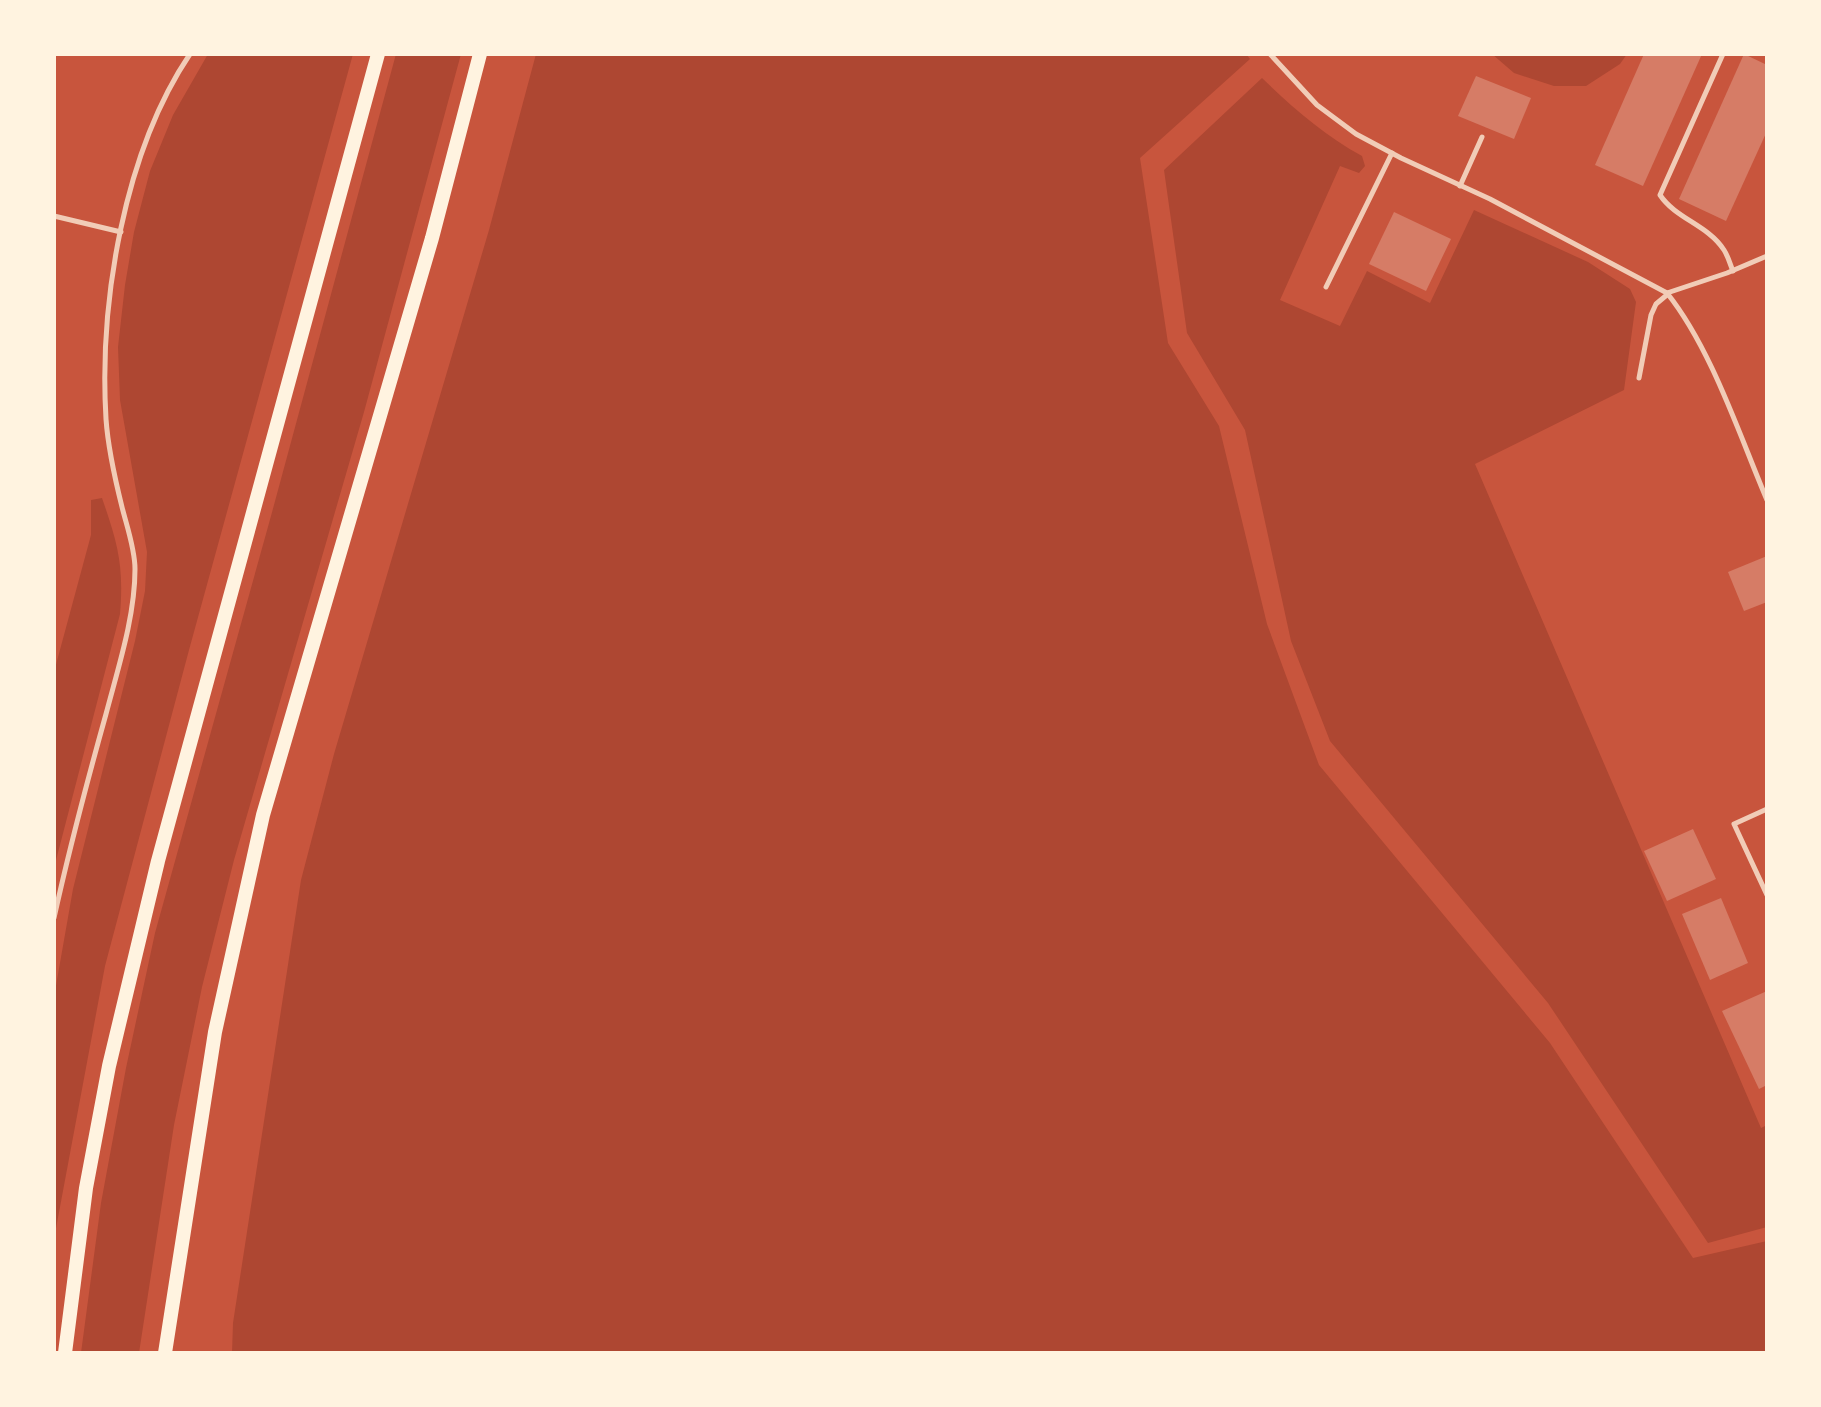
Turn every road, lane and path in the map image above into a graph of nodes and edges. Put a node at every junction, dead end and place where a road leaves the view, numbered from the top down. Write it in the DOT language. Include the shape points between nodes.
graph roads {
  1 [pos="190,54"];
  2 [pos="379,54"];
  3 [pos="480,54"];
  4 [pos="1270,54"];
  5 [pos="1723,54"];
  6 [pos="1482,137"];
  7 [pos="1392,153"];
  8 [pos="1460,186"];
  9 [pos="54,216"];
  10 [pos="121,232"];
  11 [pos="1767,256"];
  12 [pos="1732,271"];
  13 [pos="1326,287"];
  14 [pos="1667,293"];
  15 [pos="1639,378"];
  16 [pos="1767,500"];
  17 [pos="1767,809"];
  18 [pos="1767,895"];
  19 [pos="54,918"];
  20 [pos="65,1353"];
  21 [pos="165,1353"];
  1 -- 10 [label="lane" via="145,139"];
  2 -- 20 [label="main road" via="155,874 109,1066 86,1188"];
  3 -- 21 [label="main road" via="432,238 263,815 215,1032"];
  4 -- 7 [label="lane" via="1317,105"];
  5 -- 12 [label="lane" via="1660,195 1713,237"];
  6 -- 8 [label="lane"];
  7 -- 8 [label="lane"];
  7 -- 13 [label="lane"];
  8 -- 14 [label="lane"];
  9 -- 10 [label="lane"];
  10 -- 19 [label="lane" via="110,288 106,419 135,567 133,596"];
  11 -- 12 [label="lane"];
  12 -- 14 [label="lane"];
  14 -- 15 [label="lane" via="1651,315"];
  14 -- 16 [label="lane" via="1701,346"];
  17 -- 18 [label="lane" via="1734,824"];
}
